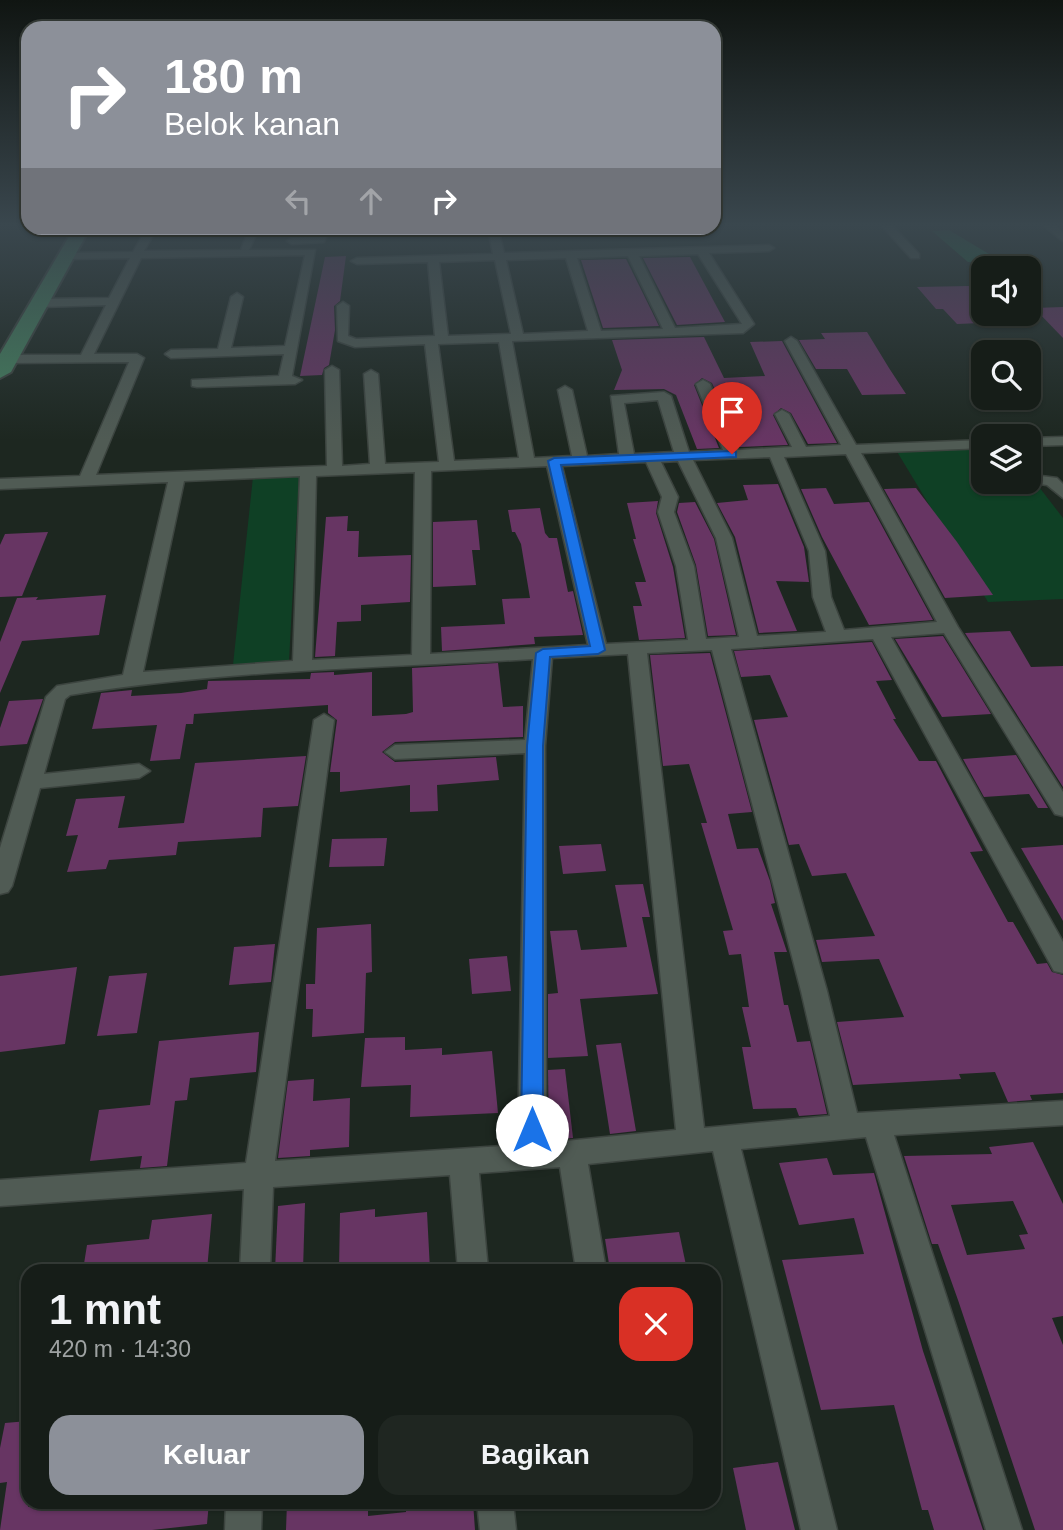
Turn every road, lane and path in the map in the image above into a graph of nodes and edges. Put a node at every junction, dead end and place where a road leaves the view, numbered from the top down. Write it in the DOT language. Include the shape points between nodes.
graph roads {
  1 [pos="44,297"];
  2 [pos="114,297"];
  3 [pos="237,297"];
  4 [pos="301,297"];
  5 [pos="434,297"];
  6 [pos="506,297"];
  7 [pos="584,297"];
  8 [pos="654,297"];
  9 [pos="731,297"];
  10 [pos="112,301"];
  11 [pos="41,303"];
  12 [pos="343,306"];
  13 [pos="671,333"];
  14 [pos="596,335"];
  15 [pos="511,338"];
  16 [pos="436,341"];
  17 [pos="791,341"];
  18 [pos="289,351"];
  19 [pos="224,352"];
  20 [pos="171,354"];
  21 [pos="86,357"];
  22 [pos="5,365"];
  23 [pos="332,370"];
  24 [pos="371,374"];
  25 [pos="197,383"];
  26 [pos="702,384"];
  27 [pos="565,390"];
  28 [pos="782,414"];
  29 [pos="1063,441"];
  30 [pos="1041,442"];
  31 [pos="971,444"];
  32 [pos="850,449"];
  33 [pos="801,451"];
  34 [pos="775,452"];
  35 [pos="732,454"];
  36 [pos="683,456"];
  37 [pos="627,458"];
  38 [pos="652,458"];
  39 [pos="580,460"];
  40 [pos="554,461"];
  41 [pos="527,462"];
  42 [pos="447,466"];
  43 [pos="423,467"];
  44 [pos="377,468"];
  45 [pos="335,470"];
  46 [pos="308,471"];
  47 [pos="177,476"];
  48 [pos="1041,480"];
  49 [pos="86,481"];
  50 [pos="2,489"];
  51 [pos="1063,493"];
  52 [pos="948,627"];
  53 [pos="879,633"];
  54 [pos="838,636"];
  55 [pos="749,642"];
  56 [pos="709,645"];
  57 [pos="637,648"];
  58 [pos="598,650"];
  59 [pos="543,653"];
  60 [pos="421,658"];
  61 [pos="302,666"];
  62 [pos="132,679"];
  63 [pos="324,720"];
  64 [pos="535,746"];
  65 [pos="395,752"];
  66 [pos="139,771"];
  67 [pos="33,782"];
  68 [pos="1063,809"];
  69 [pos="0,886"];
  70 [pos="1063,964"];
  71 [pos="1061,1117"];
  72 [pos="861,1125"];
  73 [pos="724,1137"];
  74 [pos="691,1140"];
  75 [pos="572,1153"];
  76 [pos="532,1157"];
  77 [pos="463,1162"];
  78 [pos="259,1174"];
  79 [pos="0,1193"];
  80 [pos="255,1264"];
  81 [pos="472,1264"];
  82 [pos="590,1264"];
  83 [pos="244,1509"];
  84 [pos="496,1509"];
  85 [pos="243,1530"];
  86 [pos="498,1530"];
  87 [pos="818,1530"];
  88 [pos="1004,1530"];
  1 -- 11 [label="main road"];
  2 -- 10 [label="street"];
  3 -- 19 [label="street"];
  4 -- 18 [label="street"];
  5 -- 16 [label="street"];
  6 -- 15 [label="street"];
  7 -- 14 [label="street"];
  8 -- 13 [label="street"];
  9 -- 13 [label="street" via="748,324 739,330"];
  10 -- 11 [label="street"];
  10 -- 21 [label="street"];
  11 -- 22 [label="main road"];
  12 -- 16 [label="street" via="342,338 346,342"];
  13 -- 14 [label="street"];
  14 -- 15 [label="street"];
  15 -- 16 [label="street"];
  15 -- 41 [label="street"];
  16 -- 42 [label="street"];
  17 -- 32 [label="street"];
  18 -- 19 [label="street"];
  18 -- 25 [label="street" via="290,380"];
  19 -- 20 [label="street"];
  21 -- 22 [label="street"];
  21 -- 49 [label="street" via="137,358"];
  23 -- 45 [label="street"];
  24 -- 44 [label="street"];
  26 -- 35 [label="street"];
  27 -- 39 [label="street"];
  28 -- 33 [label="street"];
  29 -- 30 [label="street"];
  31 -- 32 [label="street"];
  32 -- 33 [label="street"];
  32 -- 52 [label="street"];
  33 -- 34 [label="street"];
  34 -- 35 [label="street"];
  34 -- 54 [label="street" via="817,551 822,597"];
  35 -- 36 [label="street"];
  36 -- 37 [label="street" via="666,398 624,397 615,401"];
  36 -- 38 [label="street"];
  36 -- 55 [label="street" via="724,538"];
  37 -- 38 [label="street"];
  37 -- 39 [label="street"];
  38 -- 56 [label="street" via="668,489 666,512"];
  39 -- 40 [label="street"];
  40 -- 41 [label="street"];
  40 -- 58 [label="street"];
  41 -- 42 [label="street"];
  42 -- 43 [label="street"];
  43 -- 44 [label="street"];
  43 -- 60 [label="street"];
  44 -- 45 [label="street"];
  45 -- 46 [label="street"];
  46 -- 47 [label="street"];
  46 -- 61 [label="street"];
  47 -- 49 [label="street"];
  47 -- 62 [label="street"];
  48 -- 51 [label="street" via="1052,481"];
  49 -- 50 [label="street"];
  52 -- 53 [label="street"];
  52 -- 68 [label="street"];
  53 -- 54 [label="street"];
  53 -- 70 [label="street"];
  54 -- 55 [label="street"];
  55 -- 56 [label="street"];
  56 -- 57 [label="street"];
  56 -- 72 [label="street" via="814,990"];
  57 -- 58 [label="street"];
  57 -- 74 [label="street"];
  58 -- 59 [label="street"];
  59 -- 60 [label="street"];
  59 -- 64 [label="street"];
  60 -- 61 [label="street"];
  61 -- 62 [label="street"];
  62 -- 67 [label="street" via="58,693"];
  63 -- 78 [label="street"];
  64 -- 65 [label="street"];
  64 -- 76 [label="street"];
  66 -- 67 [label="street"];
  67 -- 69 [label="street"];
  71 -- 72 [label="street"];
  72 -- 73 [label="street"];
  72 -- 88 [label="street"];
  73 -- 74 [label="street"];
  73 -- 87 [label="street"];
  74 -- 75 [label="street"];
  75 -- 76 [label="street"];
  75 -- 82 [label="street"];
  76 -- 77 [label="street"];
  77 -- 78 [label="street"];
  77 -- 81 [label="street"];
  78 -- 79 [label="street"];
  78 -- 80 [label="street"];
  83 -- 85 [label="street"];
  84 -- 86 [label="street"];
}
